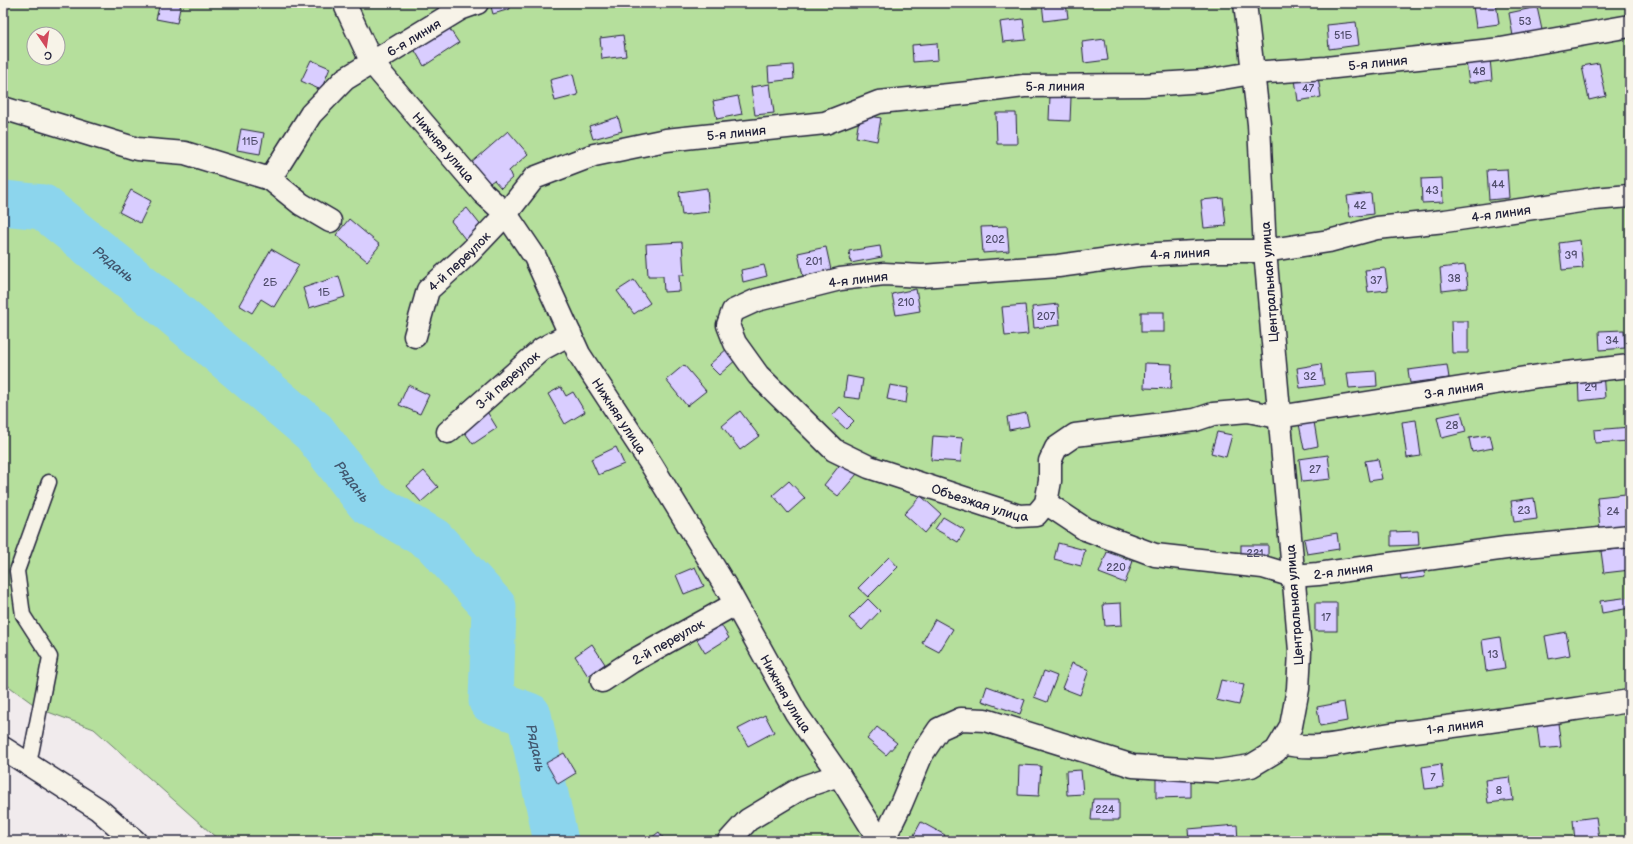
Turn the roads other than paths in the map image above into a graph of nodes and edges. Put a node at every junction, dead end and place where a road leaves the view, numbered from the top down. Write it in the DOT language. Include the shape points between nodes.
graph roads {
  1 [pos="477,3"];
  2 [pos="1245,3"];
  3 [pos="341,4"];
  4 [pos="1630,26"];
  5 [pos="372,62"];
  6 [pos="1252,74"];
  7 [pos="3,108"];
  8 [pos="270,179"];
  9 [pos="1630,196"];
  10 [pos="506,214"];
  11 [pos="330,221"];
  12 [pos="1265,251"];
  13 [pos="732,311"];
  14 [pos="570,334"];
  15 [pos="415,336"];
  16 [pos="1630,366"];
  17 [pos="1278,416"];
  18 [pos="448,432"];
  19 [pos="49,482"];
  20 [pos="1046,503"];
  21 [pos="1630,536"];
  22 [pos="1293,576"];
  23 [pos="735,604"];
  24 [pos="602,681"];
  25 [pos="1630,701"];
  26 [pos="1282,743"];
  27 [pos="3,748"];
  28 [pos="29,764"];
  29 [pos="839,775"];
  30 [pos="135,841"];
  31 [pos="729,841"];
  32 [pos="881,841"];
  1 -- 5 [label="street, 6-я линия" via="460,9"];
  2 -- 6 [label="street, Центральная улица"];
  3 -- 5 [label="street, Нижняя улица"];
  4 -- 6 [label="street, 5-я линия" via="1501,50"];
  5 -- 8 [label="street, 6-я линия" via="344,79 311,114"];
  5 -- 10 [label="street, Нижняя улица" via="483,193"];
  6 -- 10 [label="street, 5-я линия" via="1144,85 1024,86 879,102 825,123 666,140 594,155 534,178"];
  6 -- 12 [label="street, Центральная улица" via="1259,124"];
  7 -- 8 [label="street" via="137,149 185,153"];
  8 -- 11 [label="street" via="301,204"];
  9 -- 12 [label="street, 4-я линия" via="1377,228 1329,241"];
  10 -- 14 [label="street, Нижняя улица" via="535,257"];
  10 -- 15 [label="street, 4-й переулок" via="470,252 428,290"];
  12 -- 13 [label="street, 4-я линия" via="1139,255 1058,266 922,276 884,274 840,279 803,288 757,300"];
  12 -- 17 [label="street, Центральная улица"];
  13 -- 20 [label="street, Объезжая улица" via="728,325 735,343 758,375 834,450 869,467 1019,516 1036,515"];
  14 -- 18 [label="street, 3-й переулок" via="542,349"];
  14 -- 23 [label="street, Нижняя улица" via="579,354 651,464"];
  16 -- 17 [label="street, 3-я линия" via="1539,376"];
  17 -- 20 [label="street, Объезжая улица" via="1248,411 1213,414 1195,420 1075,435 1056,448 1050,461"];
  17 -- 22 [label="street, Центральная улица"];
  19 -- 28 [label="lane" via="17,571 23,615 50,657"];
  20 -- 22 [label="street, 2-я линия" via="1085,529 1155,556 1263,567"];
  21 -- 22 [label="street, 2-я линия" via="1506,548"];
  22 -- 26 [label="street, Центральная улица" via="1300,651 1298,689 1291,726"];
  23 -- 24 [label="street, 2-й переулок"];
  23 -- 29 [label="street, Нижняя улица" via="796,713"];
  25 -- 26 [label="street, 1-я линия" via="1317,746 1293,746"];
  26 -- 32 [label="street, Центральная улица" via="1276,751 1251,766 1218,771 1133,766 985,720 961,719 939,729 922,754 901,804"];
  27 -- 28 [label="street"];
  28 -- 30 [label="street" via="98,809"];
  29 -- 31 [label="street" via="803,788 748,820"];
  29 -- 32 [label="street, Нижняя улица"];
}
